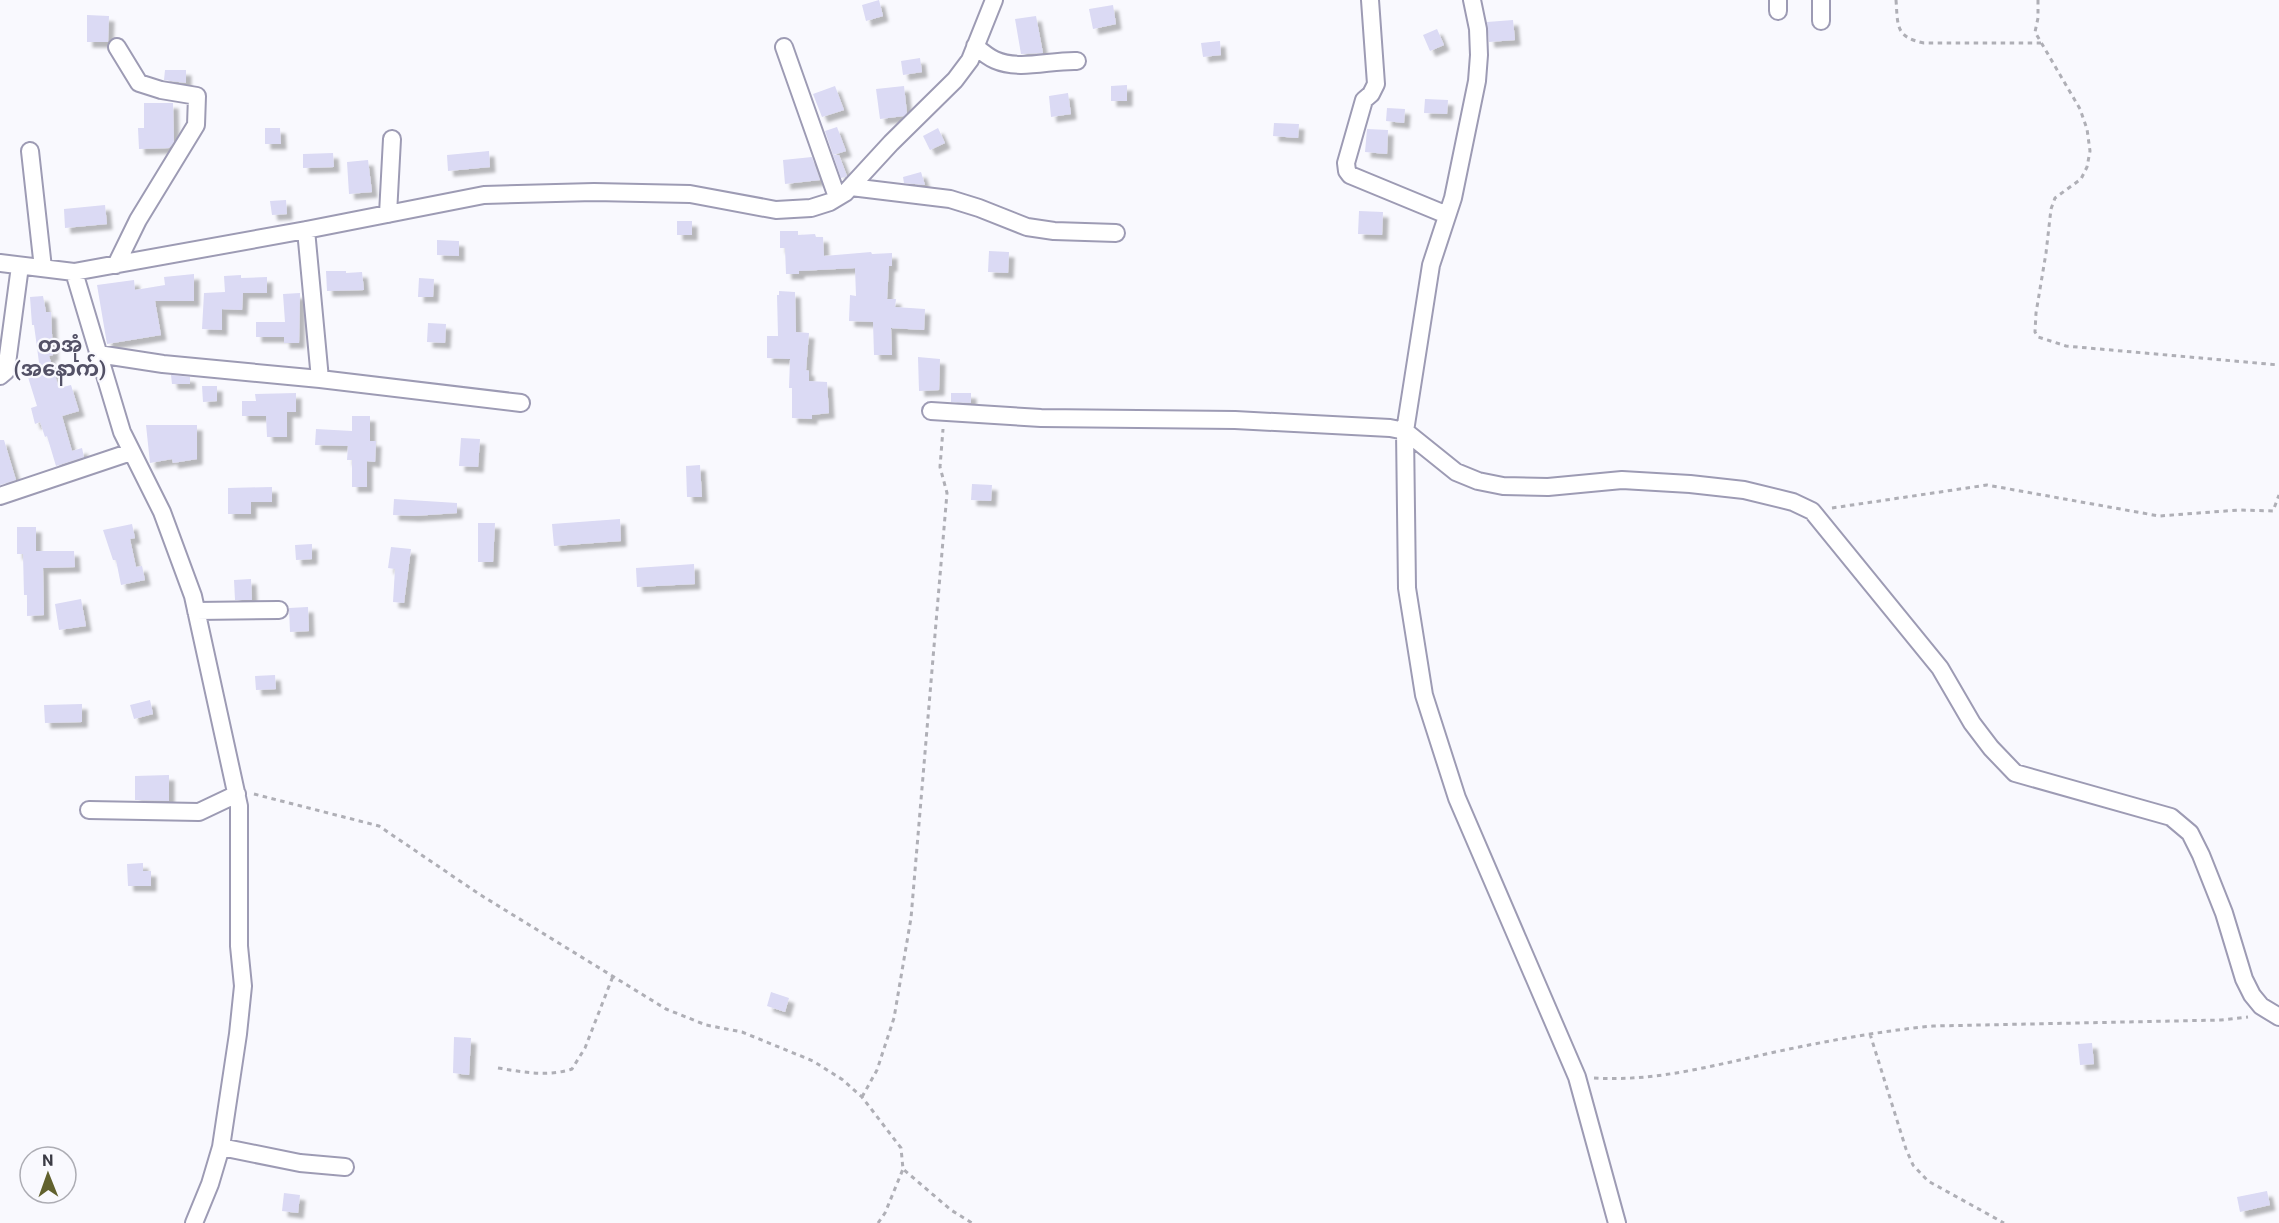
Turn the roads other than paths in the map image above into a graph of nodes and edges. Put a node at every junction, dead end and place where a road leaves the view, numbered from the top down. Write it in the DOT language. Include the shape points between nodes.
graph roads {
  1 [pos="994,0"];
  2 [pos="1370,0"];
  3 [pos="1473,0"];
  4 [pos="1821,0"];
  5 [pos="1821,21"];
  6 [pos="975,46"];
  7 [pos="117,47"];
  8 [pos="784,47"];
  9 [pos="1077,61"];
  10 [pos="392,139"];
  11 [pos="30,152"];
  12 [pos="851,187"];
  13 [pos="837,197"];
  14 [pos="388,214"];
  15 [pos="1447,215"];
  16 [pos="306,230"];
  17 [pos="1116,233"];
  18 [pos="0,263"];
  19 [pos="116,265"];
  20 [pos="20,266"];
  21 [pos="43,268"];
  22 [pos="74,272"];
  23 [pos="98,354"];
  24 [pos="0,376"];
  25 [pos="320,379"];
  26 [pos="521,403"];
  27 [pos="938,412"];
  28 [pos="1405,430"];
  29 [pos="131,452"];
  30 [pos="0,496"];
  31 [pos="279,609"];
  32 [pos="196,611"];
  33 [pos="237,794"];
  34 [pos="89,810"];
  35 [pos="2272,1013"];
  36 [pos="220,1147"];
  37 [pos="345,1167"];
  38 [pos="194,1223"];
  39 [pos="1617,1223"];
  1 -- 6 [label="street"];
  2 -- 15 [label="street" via="1376,84 1364,100 1347,171"];
  3 -- 15 [label="street" via="1478,29 1477,81"];
  4 -- 5 [label="street"];
  6 -- 9 [label="street" via="993,59 1009,64"];
  6 -- 12 [label="street" via="955,80"];
  7 -- 19 [label="street" via="140,84 197,96 196,125 138,220"];
  8 -- 13 [label="street"];
  10 -- 14 [label="street"];
  11 -- 21 [label="street"];
  12 -- 13 [label="street"];
  12 -- 17 [label="street" via="950,199 1027,227"];
  13 -- 14 [label="street" via="812,208 776,210 690,194 484,195"];
  14 -- 16 [label="street"];
  15 -- 28 [label="street" via="1431,265"];
  16 -- 19 [label="street"];
  16 -- 25 [label="street"];
  18 -- 20 [label="street"];
  19 -- 22 [label="street"];
  20 -- 21 [label="street"];
  20 -- 24 [label="street" via="6,370"];
  21 -- 22 [label="street"];
  22 -- 23 [label="street"];
  23 -- 25 [label="street"];
  23 -- 29 [label="street"];
  25 -- 26 [label="street"];
  27 -- 28 [label="street" via="1140,421 1236,420"];
  28 -- 35 [label="street" via="1456,472 1503,486 1622,480 1690,484 1744,489 1812,511 1940,668 1972,723 2015,773 2171,817 2190,833 2224,914 2244,979 2252,995"];
  28 -- 39 [label="street" via="1407,588 1424,695 1457,798 1578,1077"];
  29 -- 30 [label="street"];
  29 -- 32 [label="street" via="162,512"];
  31 -- 32 [label="street"];
  32 -- 33 [label="street"];
  33 -- 34 [label="street" via="199,812"];
  33 -- 36 [label="street" via="243,986"];
  36 -- 37 [label="street" via="300,1163"];
  36 -- 38 [label="street"];
}
